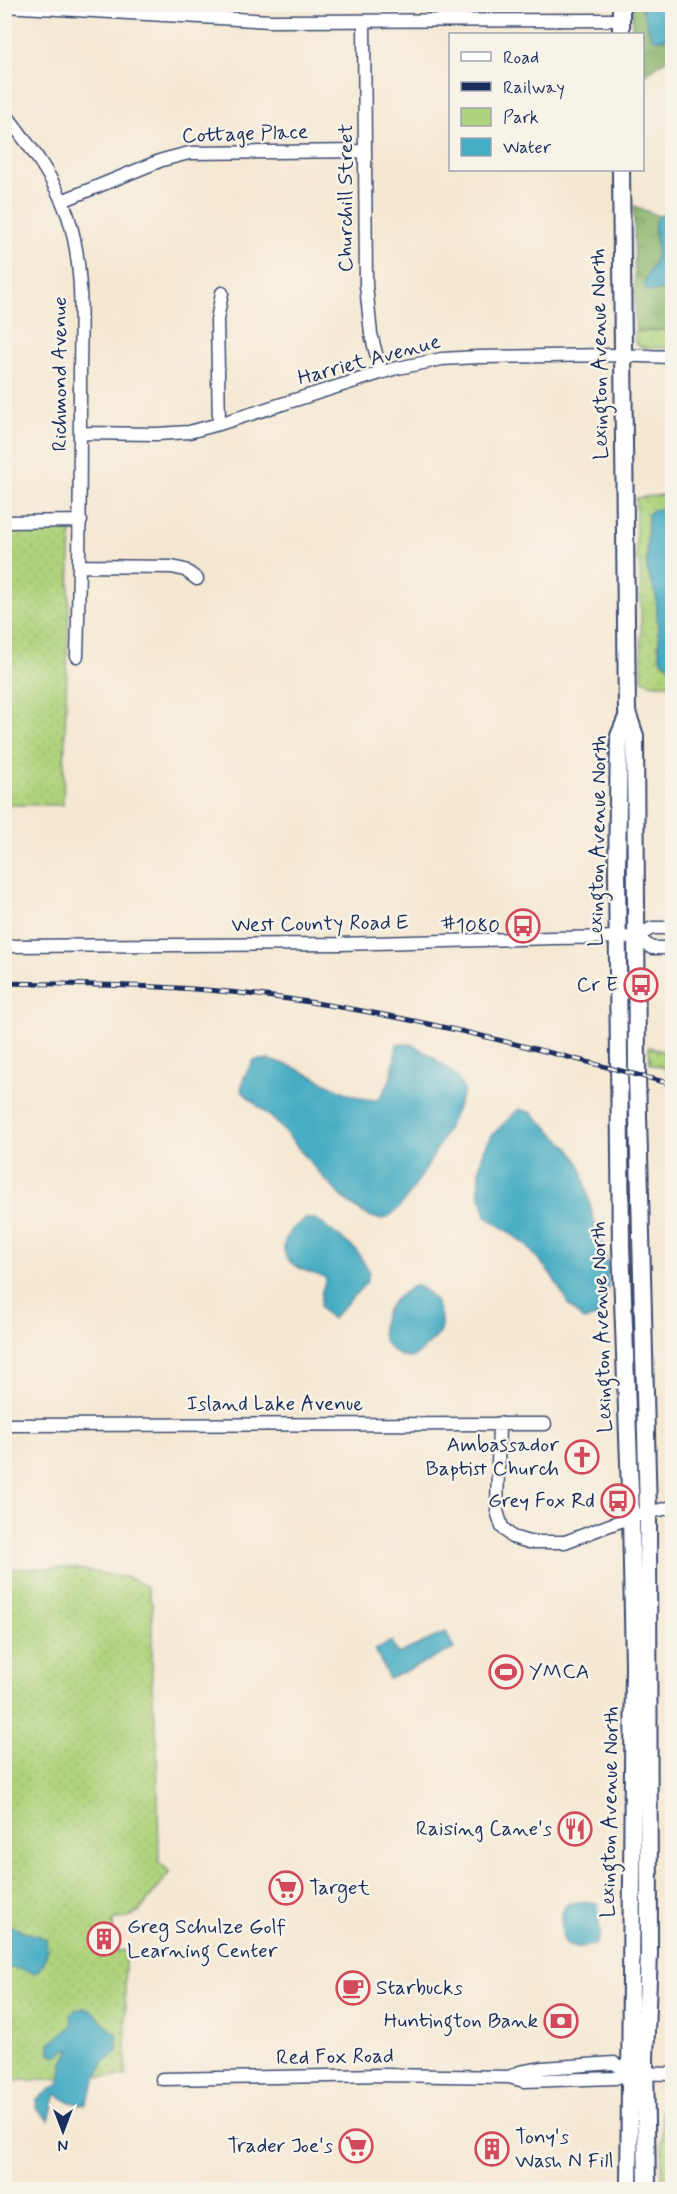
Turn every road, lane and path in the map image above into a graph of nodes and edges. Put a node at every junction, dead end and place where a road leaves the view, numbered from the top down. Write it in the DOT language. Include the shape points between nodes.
graph roads {
  1 [pos="4,6"];
  2 [pos="181,10"];
  3 [pos="621,20"];
  4 [pos="364,22"];
  5 [pos="4,112"];
  6 [pos="365,151"];
  7 [pos="621,171"];
  8 [pos="62,201"];
  9 [pos="222,293"];
  10 [pos="623,357"];
  11 [pos="672,357"];
  12 [pos="381,373"];
  13 [pos="219,424"];
  14 [pos="80,433"];
  15 [pos="81,521"];
  16 [pos="4,522"];
  17 [pos="80,567"];
  18 [pos="197,579"];
  19 [pos="77,656"];
  20 [pos="627,717"];
  21 [pos="672,928"];
  22 [pos="618,937"];
  23 [pos="636,938"];
  24 [pos="4,946"];
  25 [pos="672,948"];
  26 [pos="499,1424"];
  27 [pos="545,1424"];
  28 [pos="4,1425"];
  29 [pos="672,1507"];
  30 [pos="648,1513"];
  31 [pos="631,1517"];
  32 [pos="637,2074"];
  33 [pos="672,2074"];
  34 [pos="162,2079"];
  35 [pos="629,2190"];
  36 [pos="647,2190"];
  1 -- 2 [label="street"];
  2 -- 4 [label="street" via="271,21"];
  3 -- 4 [label="street"];
  4 -- 6 [label="street, Churchill Street"];
  5 -- 8 [label="street, Richmond Avenue" via="42,162"];
  6 -- 8 [label="street, Cottage Place" via="189,153"];
  6 -- 12 [label="street, Churchill Street" via="367,310"];
  7 -- 10 [label="main road, Lexington Avenue North"];
  8 -- 14 [label="street, Richmond Avenue" via="78,265"];
  9 -- 13 [label="street" via="217,320"];
  10 -- 11 [label="street, Harriet Avenue"];
  10 -- 12 [label="street, Harriet Avenue" via="466,357"];
  10 -- 20 [label="main road, Lexington Avenue North"];
  12 -- 13 [label="street, Harriet Avenue"];
  13 -- 14 [label="street, Harriet Avenue" via="172,434"];
  14 -- 15 [label="street, Richmond Avenue"];
  15 -- 16 [label="street"];
  15 -- 17 [label="street, Richmond Avenue"];
  17 -- 18 [label="street" via="172,567"];
  17 -- 19 [label="street, Richmond Avenue"];
  20 -- 22 [label="main road, Lexington Avenue North" via="619,736"];
  20 -- 23 [label="main road, Lexington Avenue North" via="635,736"];
  21 -- 23 [label="street, West County Road E" via="652,928"];
  22 -- 23 [label="street, West County Road E"];
  22 -- 24 [label="street, West County Road E"];
  22 -- 31 [label="main road, Lexington Avenue North" via="621,1245"];
  23 -- 25 [label="street, West County Road E" via="652,948"];
  23 -- 30 [label="main road, Lexington Avenue North"];
  26 -- 27 [label="street, Island Lake Avenue"];
  26 -- 28 [label="street, Island Lake Avenue"];
  26 -- 31 [label="street" via="497,1511 502,1527 512,1537 529,1542 565,1542"];
  29 -- 30 [label="street"];
  30 -- 31 [label="street"];
  30 -- 32 [label="main road, Lexington Avenue North" via="649,1953"];
  31 -- 32 [label="main road, Lexington Avenue North"];
  32 -- 33 [label="street, Red Fox Road"];
  32 -- 34 [label="street, Red Fox Road" via="548,2081 401,2075"];
  32 -- 35 [label="main road, Lexington Avenue North"];
  32 -- 36 [label="main road, Lexington Avenue North"];
}
